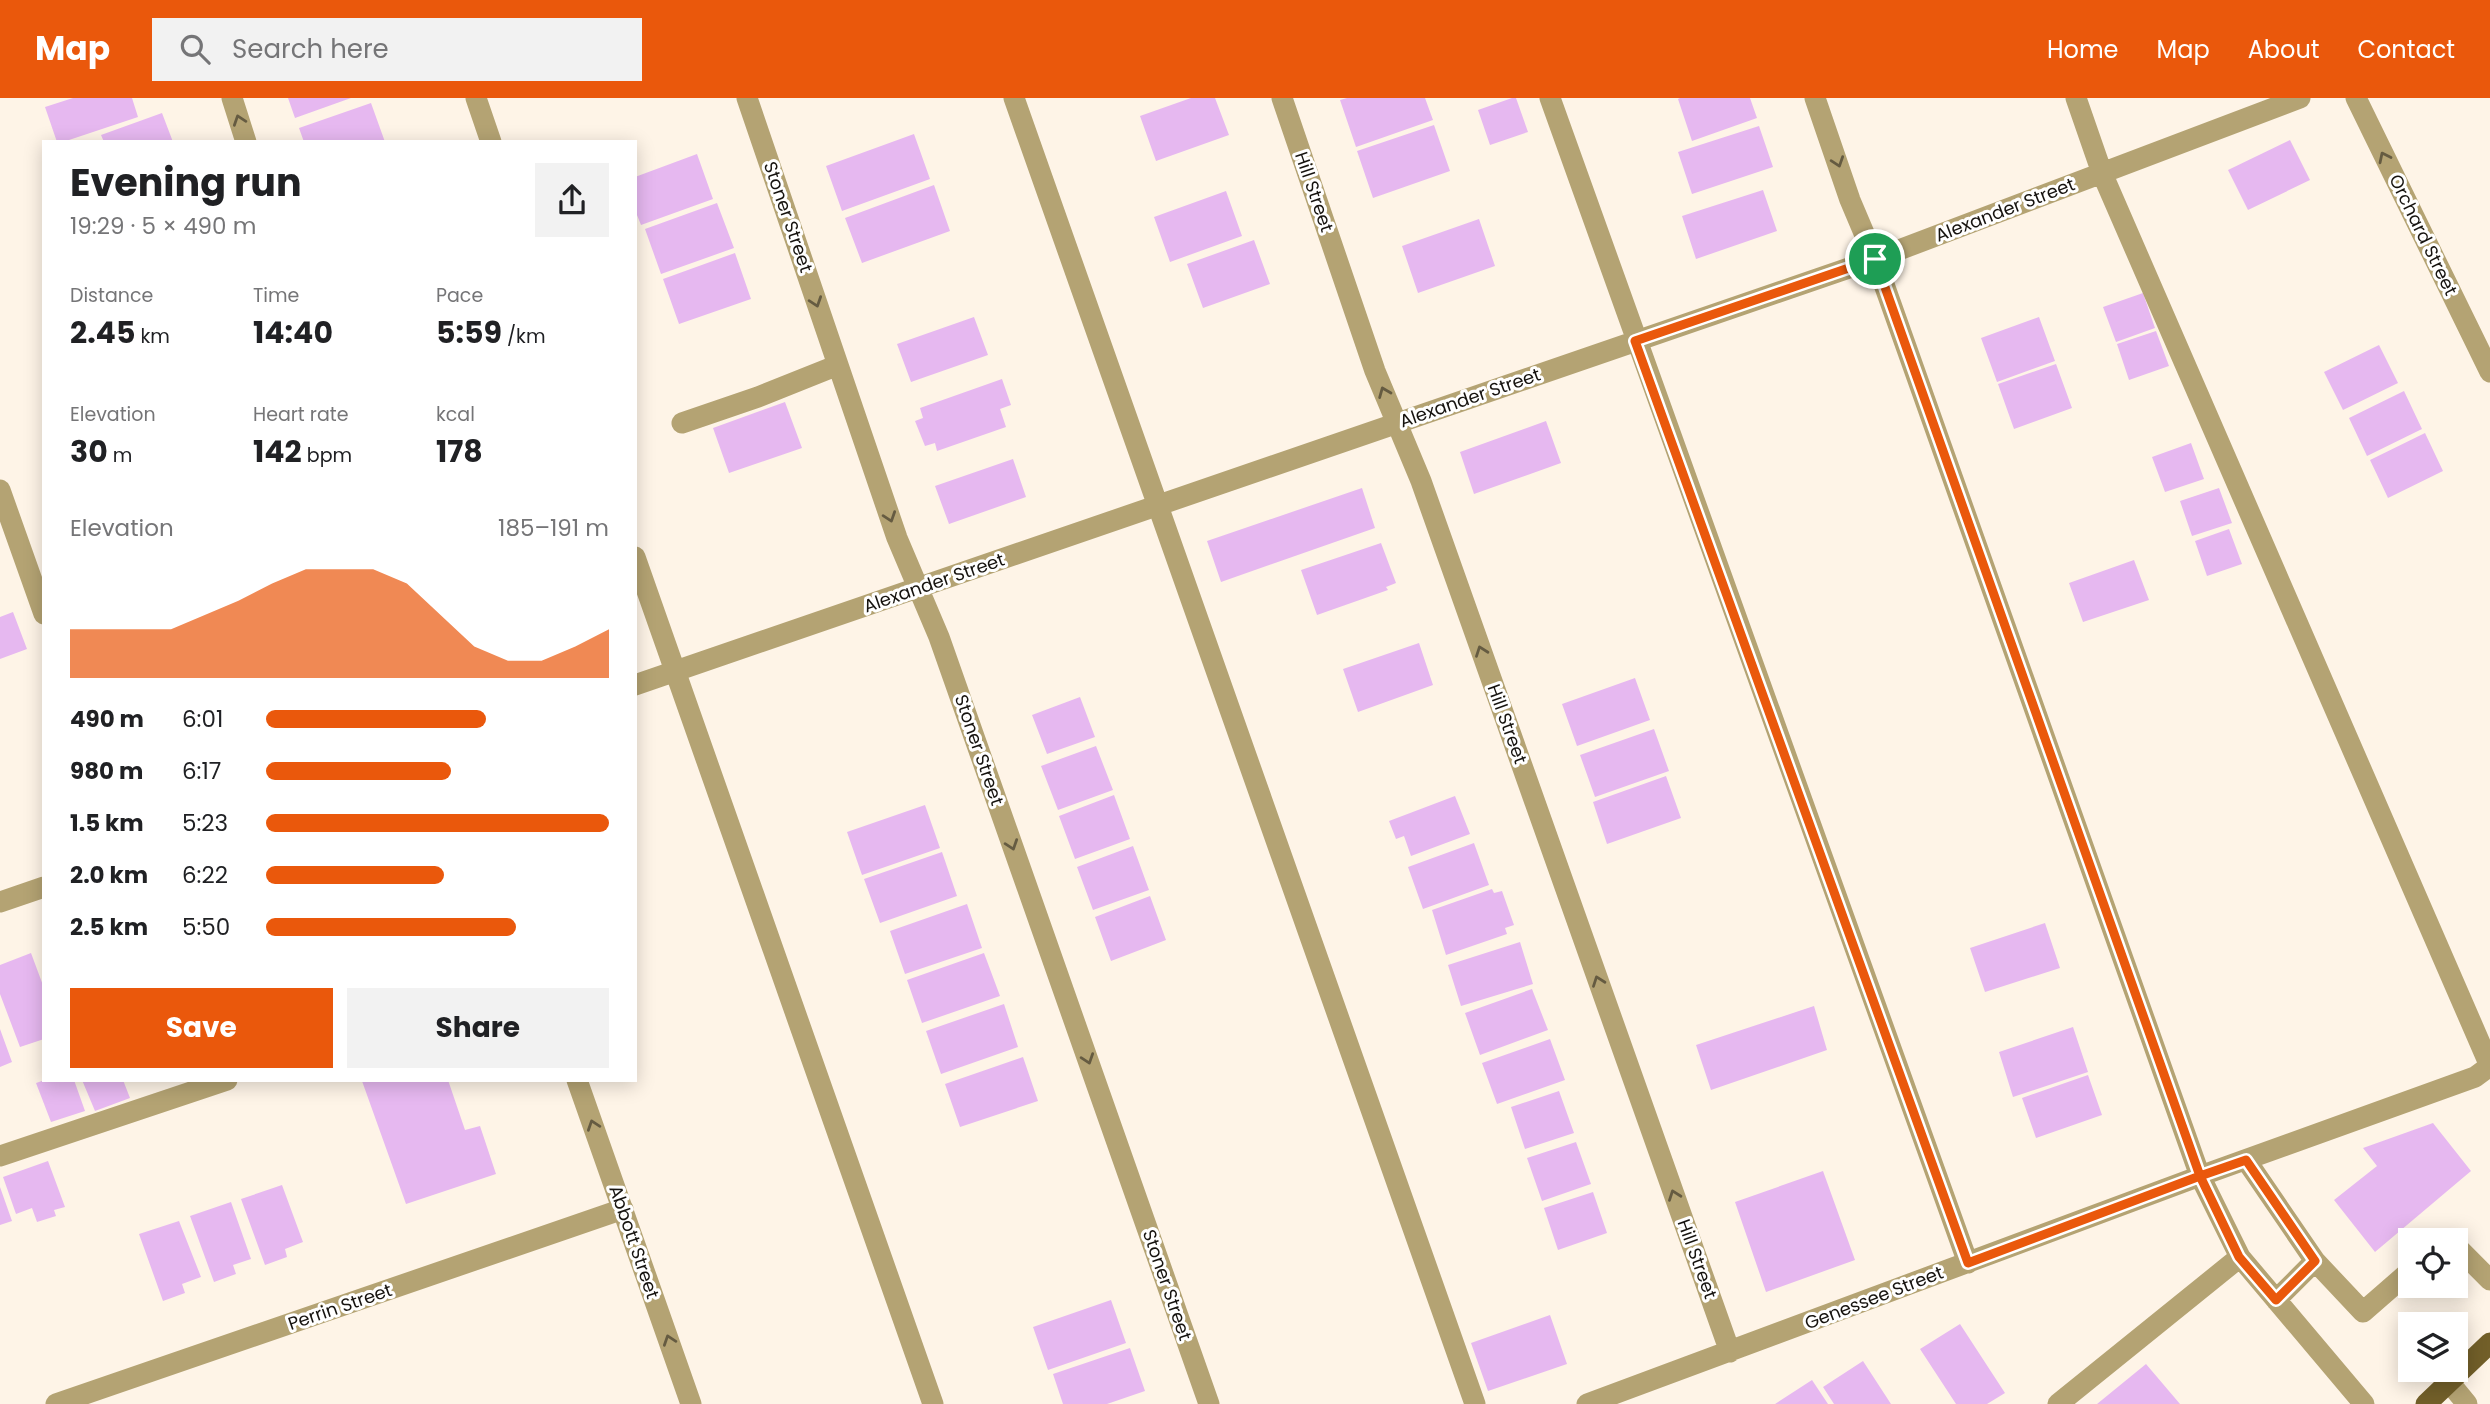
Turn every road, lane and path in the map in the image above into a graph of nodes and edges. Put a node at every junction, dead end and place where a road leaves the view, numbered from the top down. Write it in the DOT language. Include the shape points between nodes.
graph roads {
  1 [pos="232,98"];
  2 [pos="476,98"];
  3 [pos="747,98"];
  4 [pos="1014,98"];
  5 [pos="1282,98"];
  6 [pos="1550,98"];
  7 [pos="1815,98"];
  8 [pos="2076,98"];
  9 [pos="2300,98"];
  10 [pos="2356,98"];
  11 [pos="245,140"];
  12 [pos="490,140"];
  13 [pos="2102,173"];
  14 [pos="1875,259"];
  15 [pos="1635,341"];
  16 [pos="838,365"];
  17 [pos="2490,372"];
  18 [pos="682,423"];
  19 [pos="1397,424"];
  20 [pos="0,490"];
  21 [pos="1159,506"];
  22 [pos="637,563"];
  23 [pos="919,588"];
  24 [pos="42,608"];
  25 [pos="675,671"];
  26 [pos="637,684"];
  27 [pos="42,888"];
  28 [pos="0,902"];
  29 [pos="2490,1066"];
  30 [pos="221,1082"];
  31 [pos="578,1082"];
  32 [pos="0,1156"];
  33 [pos="2246,1160"];
  34 [pos="2200,1176"];
  35 [pos="623,1209"];
  36 [pos="2239,1257"];
  37 [pos="2468,1258"];
  38 [pos="2315,1261"];
  39 [pos="1968,1263"];
  40 [pos="2490,1280"];
  41 [pos="2398,1281"];
  42 [pos="2276,1300"];
  43 [pos="2490,1343"];
  44 [pos="1730,1352"];
  45 [pos="2468,1364"];
  46 [pos="2449,1382"];
  47 [pos="56,1404"];
  48 [pos="691,1404"];
  49 [pos="933,1404"];
  50 [pos="1209,1404"];
  51 [pos="1475,1404"];
  52 [pos="1587,1404"];
  53 [pos="2059,1404"];
  54 [pos="2364,1404"];
  55 [pos="2426,1404"];
  56 [pos="2467,1404"];
  11 -- 1 [label="street, one-way"];
  2 -- 12 [label="street"];
  3 -- 16 [label="street, Stoner Street, one-way"];
  4 -- 21 [label="street"];
  19 -- 5 [label="street, Hill Street, one-way"];
  6 -- 15 [label="street"];
  7 -- 14 [label="street, one-way"];
  8 -- 13 [label="street"];
  9 -- 13 [label="street, Alexander Street"];
  17 -- 10 [label="street, Orchard Street, one-way"];
  13 -- 14 [label="street, Alexander Street"];
  13 -- 29 [label="street"];
  14 -- 15 [label="street, Alexander Street"];
  14 -- 34 [label="street"];
  15 -- 19 [label="street, Alexander Street"];
  15 -- 39 [label="street"];
  16 -- 18 [label="street"];
  16 -- 23 [label="street, Stoner Street, one-way"];
  19 -- 21 [label="street, Alexander Street"];
  44 -- 19 [label="street, Hill Street, one-way" via="1426,494"];
  20 -- 24 [label="street"];
  21 -- 23 [label="street, Alexander Street"];
  21 -- 51 [label="street"];
  22 -- 25 [label="street"];
  23 -- 25 [label="street, Alexander Street"];
  23 -- 50 [label="street, Stoner Street, one-way"];
  25 -- 26 [label="street, Alexander Street"];
  25 -- 49 [label="street"];
  27 -- 28 [label="street"];
  29 -- 33 [label="street, Genessee Street" via="2475,1077"];
  30 -- 32 [label="street"];
  35 -- 31 [label="street, Abbott Street, one-way"];
  33 -- 34 [label="street, Genessee Street"];
  33 -- 38 [label="street"];
  34 -- 36 [label="street"];
  34 -- 39 [label="street, Genessee Street"];
  35 -- 47 [label="street, Perrin Street"];
  48 -- 35 [label="street, Abbott Street, one-way"];
  36 -- 42 [label="street"];
  36 -- 53 [label="street"];
  37 -- 40 [label="street"];
  38 -- 41 [label="street" via="2363,1312"];
  38 -- 42 [label="street"];
  39 -- 44 [label="street, Genessee Street"];
  42 -- 54 [label="street"];
  43 -- 45 [label="main road"];
  44 -- 52 [label="street, Genessee Street"];
  46 -- 55 [label="main road"];
  46 -- 56 [label="street"];
}
